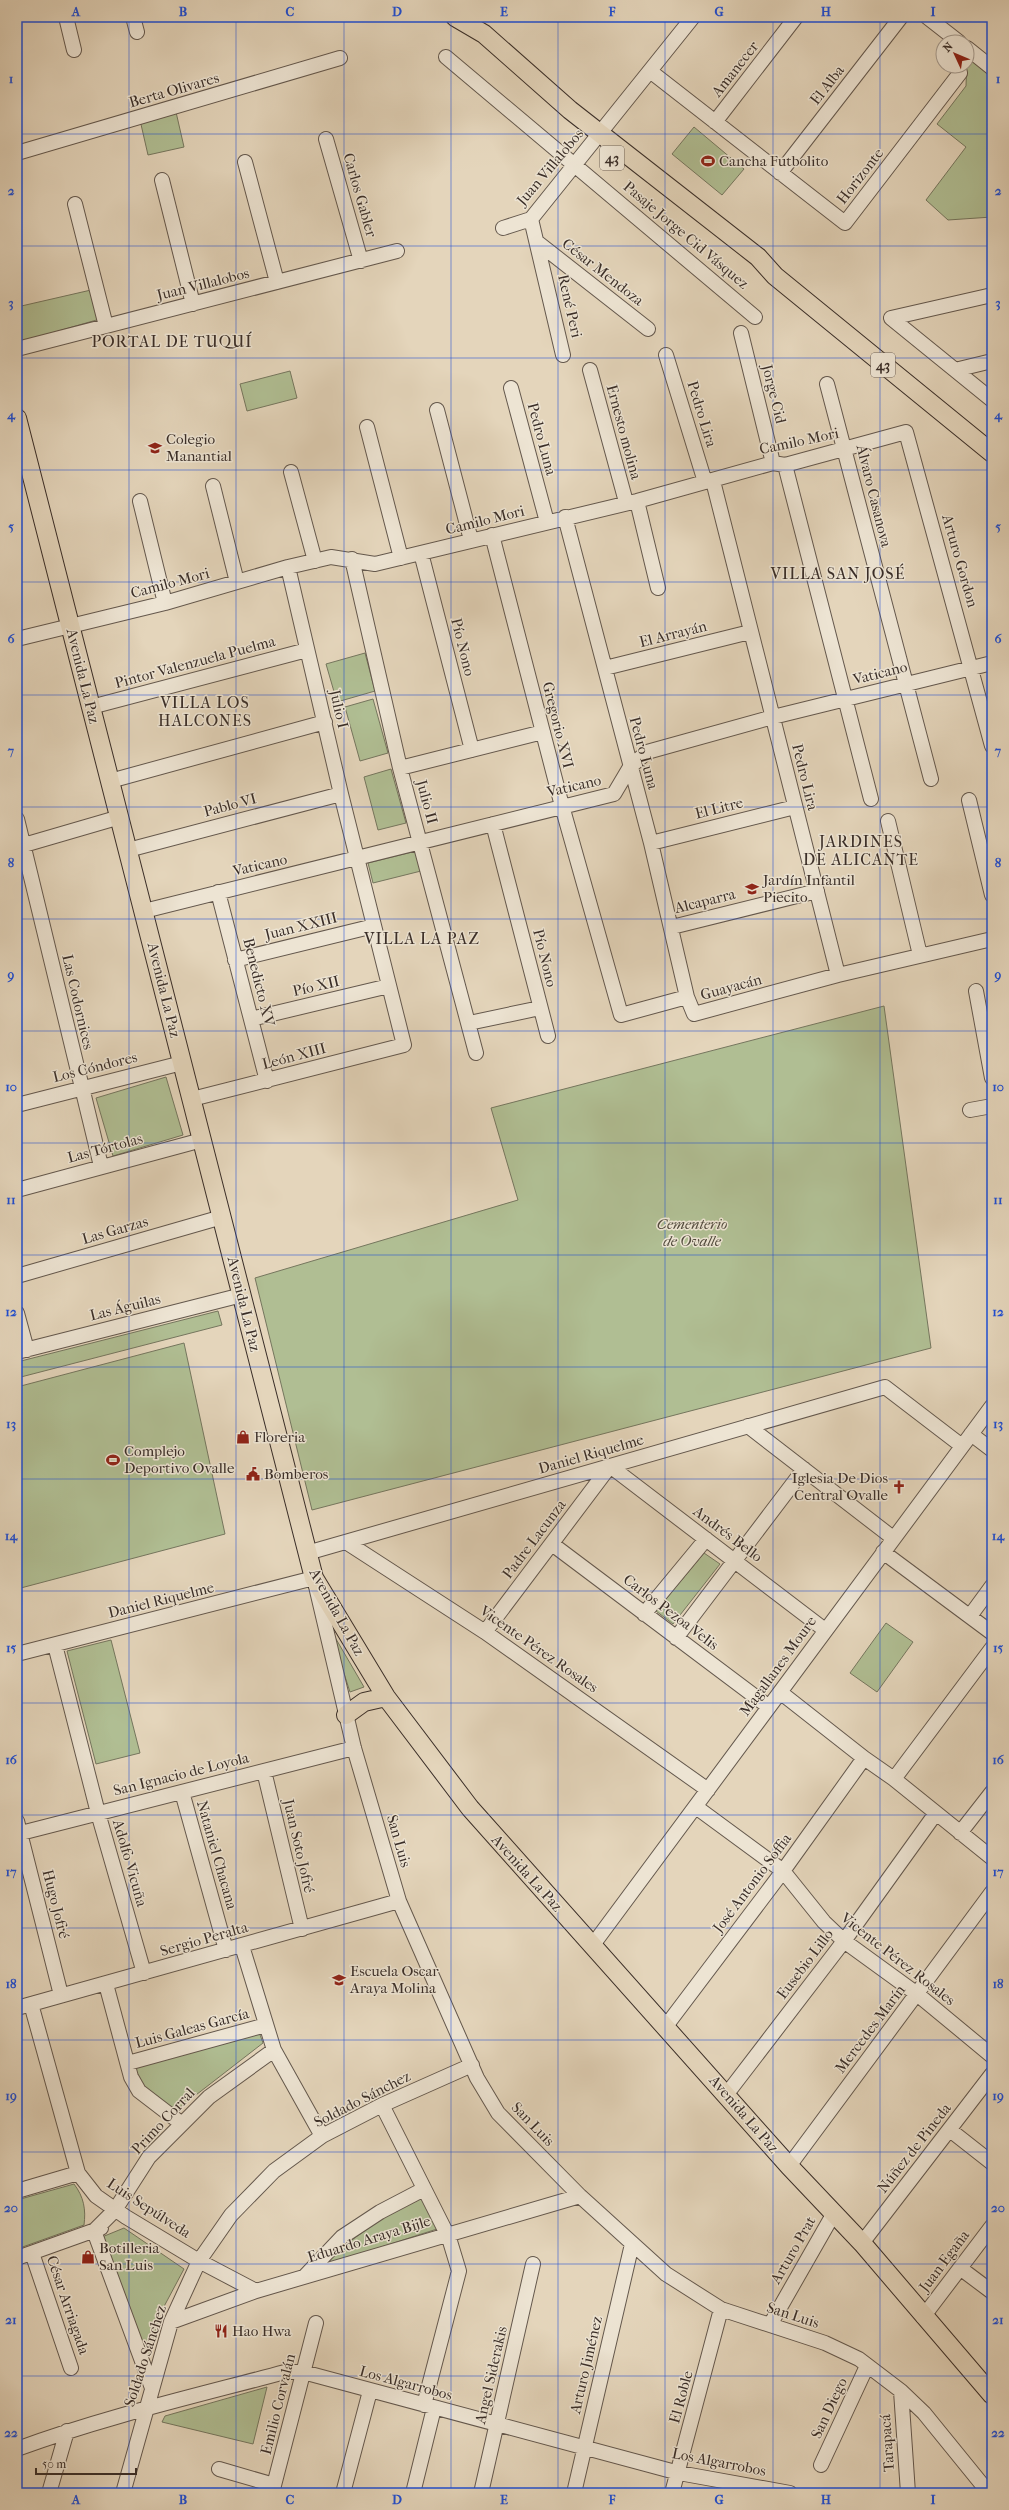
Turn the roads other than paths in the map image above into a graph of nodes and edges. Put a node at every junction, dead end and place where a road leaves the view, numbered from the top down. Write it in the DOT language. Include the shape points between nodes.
graph roads {
  1 [pos="66,17"];
  2 [pos="133,17"];
  3 [pos="692,17"];
  4 [pos="796,17"];
  5 [pos="901,17"];
  6 [pos="927,17"];
  7 [pos="458,20"];
  8 [pos="137,32"];
  9 [pos="947,34"];
  10 [pos="74,50"];
  11 [pos="975,54"];
  12 [pos="446,57"];
  13 [pos="340,58"];
  14 [pos="992,68"];
  15 [pos="650,71"];
  16 [pos="960,74"];
  17 [pos="715,122"];
  18 [pos="326,139"];
  19 [pos="596,139"];
  20 [pos="17,153"];
  21 [pos="245,162"];
  22 [pos="576,164"];
  23 [pos="780,173"];
  24 [pos="162,180"];
  25 [pos="75,204"];
  26 [pos="532,219"];
  27 [pos="503,228"];
  28 [pos="538,242"];
  29 [pos="397,251"];
  30 [pos="361,261"];
  31 [pos="277,282"];
  32 [pos="992,295"];
  33 [pos="193,304"];
  34 [pos="755,316"];
  35 [pos="106,326"];
  36 [pos="648,329"];
  37 [pos="741,333"];
  38 [pos="17,349"];
  39 [pos="563,355"];
  40 [pos="666,355"];
  41 [pos="992,361"];
  42 [pos="590,370"];
  43 [pos="955,370"];
  44 [pos="827,384"];
  45 [pos="510,388"];
  46 [pos="992,400"];
  47 [pos="437,410"];
  48 [pos="17,418"];
  49 [pos="366,427"];
  50 [pos="906,432"];
  51 [pos="844,449"];
  52 [pos="992,453"];
  53 [pos="779,464"];
  54 [pos="291,472"];
  55 [pos="709,482"];
  56 [pos="213,486"];
  57 [pos="140,501"];
  58 [pos="631,502"];
  59 [pos="565,518"];
  60 [pos="548,522"];
  61 [pos="492,535"];
  62 [pos="471,540"];
  63 [pos="421,553"];
  64 [pos="352,558"];
  65 [pos="401,558"];
  66 [pos="315,561"];
  67 [pos="288,567"];
  68 [pos="237,582"];
  69 [pos="658,588"];
  70 [pos="165,603"];
  71 [pos="70,626"];
  72 [pos="750,632"];
  73 [pos="17,639"];
  74 [pos="307,650"];
  75 [pos="992,663"];
  76 [pos="605,668"];
  77 [pos="972,668"];
  78 [pos="905,685"];
  79 [pos="844,700"];
  80 [pos="91,707"];
  81 [pos="773,717"];
  82 [pos="325,722"];
  83 [pos="543,732"];
  84 [pos="992,746"];
  85 [pos="472,750"];
  86 [pos="630,767"];
  87 [pos="400,768"];
  88 [pos="931,779"];
  89 [pos="110,781"];
  90 [pos="341,794"];
  91 [pos="871,799"];
  92 [pos="969,800"];
  93 [pos="562,806"];
  94 [pos="795,807"];
  95 [pos="120,817"];
  96 [pos="17,818"];
  97 [pos="888,822"];
  98 [pos="493,824"];
  99 [pos="420,842"];
  100 [pos="651,843"];
  101 [pos="20,846"];
  102 [pos="128,850"];
  103 [pos="358,859"];
  104 [pos="817,891"];
  105 [pos="218,892"];
  106 [pos="992,895"];
  107 [pos="144,911"];
  108 [pos="374,926"];
  109 [pos="672,927"];
  110 [pos="992,939"];
  111 [pos="920,955"];
  112 [pos="235,960"];
  113 [pos="838,975"];
  114 [pos="389,986"];
  115 [pos="976,991"];
  116 [pos="687,997"];
  117 [pos="540,1008"];
  118 [pos="621,1015"];
  119 [pos="251,1018"];
  120 [pos="469,1023"];
  121 [pos="548,1036"];
  122 [pos="404,1045"];
  123 [pos="476,1053"];
  124 [pos="182,1063"];
  125 [pos="992,1078"];
  126 [pos="267,1081"];
  127 [pos="81,1088"];
  128 [pos="192,1099"];
  129 [pos="17,1105"];
  130 [pos="992,1106"];
  131 [pos="970,1110"];
  132 [pos="202,1140"];
  133 [pos="101,1166"];
  134 [pos="17,1190"];
  135 [pos="222,1217"];
  136 [pos="17,1276"];
  137 [pos="242,1295"];
  138 [pos="17,1314"];
  139 [pos="22,1351"];
  140 [pos="992,1406"];
  141 [pos="748,1426"];
  142 [pos="971,1434"];
  143 [pos="962,1446"];
  144 [pos="992,1450"];
  145 [pos="610,1466"];
  146 [pos="804,1469"];
  147 [pos="706,1538"];
  148 [pos="893,1538"];
  149 [pos="346,1542"];
  150 [pos="552,1544"];
  151 [pos="883,1552"];
  152 [pos="307,1553"];
  153 [pos="734,1561"];
  154 [pos="314,1578"];
  155 [pos="992,1586"];
  156 [pos="644,1614"];
  157 [pos="970,1616"];
  158 [pos="825,1630"];
  159 [pos="485,1632"];
  160 [pos="992,1633"];
  161 [pos="676,1638"];
  162 [pos="55,1644"];
  163 [pos="992,1648"];
  164 [pos="17,1654"];
  165 [pos="780,1692"];
  166 [pos="386,1697"];
  167 [pos="769,1707"];
  168 [pos="346,1715"];
  169 [pos="354,1748"];
  170 [pos="864,1758"];
  171 [pos="264,1771"];
  172 [pos="894,1779"];
  173 [pos="708,1790"];
  174 [pos="182,1792"];
  175 [pos="992,1792"];
  176 [pos="696,1807"];
  177 [pos="98,1813"];
  178 [pos="936,1813"];
  179 [pos="18,1829"];
  180 [pos="960,1833"];
  181 [pos="992,1858"];
  182 [pos="783,1871"];
  183 [pos="992,1892"];
  184 [pos="399,1901"];
  185 [pos="302,1929"];
  186 [pos="844,1941"];
  187 [pos="242,1946"];
  188 [pos="592,1946"];
  189 [pos="226,1950"];
  190 [pos="144,1973"];
  191 [pos="106,1984"];
  192 [pos="917,1994"];
  193 [pos="61,1995"];
  194 [pos="31,2004"];
  195 [pos="17,2008"];
  196 [pos="266,2025"];
  197 [pos="666,2026"];
  198 [pos="274,2050"];
  199 [pos="992,2056"];
  200 [pos="128,2063"];
  201 [pos="472,2065"];
  202 [pos="992,2074"];
  203 [pos="726,2095"];
  204 [pos="382,2105"];
  205 [pos="182,2124"];
  206 [pos="950,2130"];
  207 [pos="322,2136"];
  208 [pos="992,2163"];
  209 [pos="789,2166"];
  210 [pos="78,2173"];
  211 [pos="424,2189"];
  212 [pos="17,2191"];
  213 [pos="580,2196"];
  214 [pos="121,2213"];
  215 [pos="834,2213"];
  216 [pos="992,2226"];
  217 [pos="94,2231"];
  218 [pos="447,2234"];
  219 [pos="862,2243"];
  220 [pos="632,2244"];
  221 [pos="32,2253"];
  222 [pos="17,2258"];
  223 [pos="199,2261"];
  224 [pos="533,2264"];
  225 [pos="960,2268"];
  226 [pos="304,2276"];
  227 [pos="256,2291"];
  228 [pos="992,2292"];
  229 [pos="721,2309"];
  230 [pos="923,2317"];
  231 [pos="170,2322"];
  232 [pos="316,2323"];
  233 [pos="770,2326"];
  234 [pos="867,2366"];
  235 [pos="71,2368"];
  236 [pos="303,2372"];
  237 [pos="152,2388"];
  238 [pos="370,2391"];
  239 [pos="901,2391"];
  240 [pos="992,2395"];
  241 [pos="429,2407"];
  242 [pos="145,2409"];
  243 [pos="498,2424"];
  244 [pos="67,2431"];
  245 [pos="584,2449"];
  246 [pos="17,2450"];
  247 [pos="821,2465"];
  248 [pos="219,2469"];
  249 [pos="679,2473"];
  250 [pos="273,2489"];
  251 [pos="49,2493"];
  252 [pos="123,2493"];
  253 [pos="343,2493"];
  254 [pos="414,2493"];
  255 [pos="481,2493"];
  256 [pos="574,2493"];
  257 [pos="672,2493"];
  258 [pos="790,2493"];
  259 [pos="908,2493"];
  260 [pos="989,2493"];
  1 -- 10 [label="street"];
  2 -- 8 [label="street"];
  3 -- 15 [label="street, Juan Villalobos"];
  4 -- 17 [label="street, Amanecer"];
  5 -- 23 [label="street, El Alba"];
  6 -- 9 [label="street"];
  7 -- 19 [label="main road, 43" via="484,34"];
  11 -- 14 [label="street"];
  12 -- 22 [label="street, Pasaje Jorge Cid Vásquez"];
  13 -- 20 [label="street, Berta Olivares"];
  15 -- 17 [label="street, Horizonte"];
  15 -- 19 [label="street, Juan Villalobos"];
  16 -- 23 [label="street, Horizonte" via="845,223"];
  17 -- 23 [label="street, Horizonte"];
  18 -- 30 [label="street, Carlos Gabler"];
  19 -- 22 [label="street, Juan Villalobos"];
  19 -- 52 [label="main road, 43" via="758,257 775,276"];
  21 -- 31 [label="street"];
  22 -- 26 [label="street, Juan Villalobos"];
  22 -- 34 [label="street, Pasaje Jorge Cid Vásquez"];
  24 -- 33 [label="street"];
  25 -- 35 [label="street"];
  26 -- 27 [label="street, Juan Villalobos"];
  26 -- 28 [label="street, René Peri"];
  28 -- 36 [label="street, César Mendoza"];
  28 -- 39 [label="street, René Peri"];
  29 -- 30 [label="street, Juan Villalobos"];
  30 -- 31 [label="street, Juan Villalobos"];
  31 -- 33 [label="street, Juan Villalobos"];
  32 -- 43 [label="street" via="891,318"];
  33 -- 35 [label="street, Juan Villalobos"];
  35 -- 38 [label="street, Juan Villalobos"];
  37 -- 53 [label="street, Jorge Cid"];
  40 -- 55 [label="street, Pedro Lira"];
  41 -- 43 [label="street"];
  42 -- 58 [label="street, Ernesto molina"];
  43 -- 46 [label="street"];
  44 -- 51 [label="street, Álvaro Casanova"];
  45 -- 60 [label="street, Pedro Luna"];
  47 -- 62 [label="street"];
  48 -- 71 [label="main road, Avenida La Paz"];
  49 -- 65 [label="street"];
  50 -- 51 [label="street, Camilo Mori"];
  50 -- 77 [label="street, Arturo Gordon"];
  51 -- 53 [label="street, Camilo Mori"];
  51 -- 78 [label="street, Álvaro Casanova"];
  53 -- 55 [label="street, Camilo Mori"];
  53 -- 79 [label="street, Jorge Cid"];
  54 -- 66 [label="street"];
  55 -- 58 [label="street, Camilo Mori"];
  55 -- 72 [label="street, Pedro Lira"];
  56 -- 68 [label="street"];
  57 -- 70 [label="street"];
  58 -- 59 [label="street, Camilo Mori"];
  58 -- 69 [label="street, Ernesto molina"];
  59 -- 60 [label="street, Camilo Mori"];
  59 -- 76 [label="street, Pedro Luna"];
  60 -- 61 [label="street, Camilo Mori"];
  61 -- 62 [label="street, Camilo Mori"];
  61 -- 83 [label="street, Gregorio XVI"];
  62 -- 63 [label="street, Camilo Mori"];
  63 -- 65 [label="street, Camilo Mori"];
  63 -- 85 [label="street, Pío Nono"];
  64 -- 65 [label="street, Camilo Mori" via="375,564"];
  64 -- 66 [label="street, Camilo Mori" via="331,556"];
  64 -- 87 [label="street, Julio II"];
  66 -- 67 [label="street, Camilo Mori"];
  67 -- 68 [label="street, Camilo Mori"];
  67 -- 74 [label="street, Julio I"];
  68 -- 70 [label="street, Camilo Mori"];
  70 -- 71 [label="street, Camilo Mori"];
  71 -- 73 [label="street, Camilo Mori"];
  71 -- 80 [label="main road, Avenida La Paz"];
  72 -- 76 [label="street, El Arrayán"];
  72 -- 81 [label="street, Pedro Lira"];
  74 -- 80 [label="street, Pintor Valenzuela Puelma"];
  74 -- 82 [label="street, Julio I"];
  75 -- 77 [label="street, Vaticano"];
  76 -- 86 [label="street, Pedro Luna"];
  77 -- 78 [label="street, Vaticano"];
  77 -- 84 [label="street, Arturo Gordon"];
  78 -- 79 [label="street, Vaticano"];
  78 -- 88 [label="street, Álvaro Casanova"];
  79 -- 81 [label="street, Vaticano"];
  79 -- 91 [label="street, Jorge Cid"];
  80 -- 89 [label="main road, Avenida La Paz"];
  81 -- 86 [label="street, Vaticano" via="647,752"];
  81 -- 94 [label="street, Pedro Lira"];
  82 -- 89 [label="street"];
  82 -- 90 [label="street, Julio I"];
  83 -- 85 [label="street"];
  83 -- 93 [label="street, Gregorio XVI"];
  85 -- 87 [label="street"];
  86 -- 93 [label="street, Vaticano" via="614,794"];
  86 -- 100 [label="street, Pedro Luna"];
  87 -- 99 [label="street, Julio II"];
  89 -- 95 [label="main road, Avenida La Paz"];
  90 -- 102 [label="street, Pablo VI"];
  90 -- 103 [label="street, Julio I"];
  92 -- 106 [label="street"];
  93 -- 98 [label="street, Vaticano"];
  93 -- 118 [label="street, Gregorio XVI"];
  94 -- 100 [label="street, El Litre"];
  94 -- 104 [label="street, Pedro Lira"];
  95 -- 101 [label="street"];
  95 -- 102 [label="main road, Avenida La Paz"];
  96 -- 101 [label="street, Las Codornices"];
  97 -- 111 [label="street"];
  98 -- 99 [label="street, Vaticano"];
  98 -- 117 [label="street, Pío Nono"];
  99 -- 103 [label="street, Vaticano"];
  99 -- 120 [label="street, Julio II"];
  100 -- 109 [label="street, Pedro Luna"];
  101 -- 127 [label="street, Las Codornices"];
  102 -- 107 [label="main road, Avenida La Paz"];
  103 -- 105 [label="street, Vaticano"];
  103 -- 108 [label="street, Julio I"];
  104 -- 109 [label="street, Alcaparra"];
  104 -- 113 [label="street, Pedro Lira"];
  105 -- 107 [label="street, Vaticano"];
  105 -- 112 [label="street, Benedicto XV"];
  107 -- 124 [label="main road, Avenida La Paz"];
  108 -- 112 [label="street, Juan XXIII"];
  108 -- 114 [label="street, Julio I"];
  109 -- 116 [label="street, Pedro Luna"];
  110 -- 111 [label="street"];
  111 -- 113 [label="street"];
  112 -- 119 [label="street, Benedicto XV"];
  113 -- 116 [label="street, Guayacán" via="694,1014"];
  114 -- 119 [label="street, Pío XII"];
  114 -- 122 [label="street, Julio I"];
  115 -- 125 [label="street"];
  116 -- 118 [label="street, Guayacán"];
  117 -- 120 [label="street, Pío Nono"];
  117 -- 121 [label="street, Pío Nono"];
  119 -- 126 [label="street, Benedicto XV"];
  120 -- 123 [label="street, Julio II"];
  122 -- 126 [label="street, León XIII"];
  124 -- 127 [label="street, Los Cóndores"];
  124 -- 128 [label="main road, Avenida La Paz"];
  126 -- 128 [label="street, León XIII"];
  127 -- 129 [label="street, Los Cóndores"];
  127 -- 133 [label="street, Las Codornices"];
  128 -- 132 [label="main road, Avenida La Paz"];
  130 -- 131 [label="street"];
  132 -- 133 [label="street, Las Tórtolas"];
  132 -- 135 [label="main road, Avenida La Paz"];
  133 -- 134 [label="street, Las Tórtolas"];
  135 -- 136 [label="street, Las Garzas"];
  135 -- 137 [label="main road, Avenida La Paz"];
  137 -- 139 [label="street, Las Águilas"];
  137 -- 152 [label="main road, Avenida La Paz"];
  138 -- 139 [label="street"];
  140 -- 142 [label="street, Magallanes Moure"];
  141 -- 143 [label="street, Daniel Riquelme" via="885,1387"];
  141 -- 145 [label="street, Daniel Riquelme"];
  141 -- 146 [label="street"];
  142 -- 143 [label="street, Magallanes Moure"];
  142 -- 144 [label="street"];
  143 -- 148 [label="street, Magallanes Moure"];
  145 -- 147 [label="street, Andrés Bello"];
  145 -- 149 [label="street, Daniel Riquelme"];
  145 -- 150 [label="street, Padre Lacunza"];
  146 -- 148 [label="street"];
  146 -- 153 [label="street"];
  147 -- 153 [label="street, Andrés Bello"];
  147 -- 156 [label="street"];
  148 -- 151 [label="street, Magallanes Moure"];
  149 -- 152 [label="street, Daniel Riquelme"];
  149 -- 159 [label="street, Vicente Pérez Rosales"];
  150 -- 156 [label="street, Carlos Pezoa Velis"];
  150 -- 159 [label="street, Padre Lacunza"];
  151 -- 157 [label="street"];
  151 -- 158 [label="street, Magallanes Moure"];
  152 -- 154 [label="main road, Avenida La Paz"];
  153 -- 158 [label="street, Andrés Bello"];
  153 -- 161 [label="street"];
  154 -- 162 [label="street, Daniel Riquelme"];
  154 -- 166 [label="main road, Avenida La Paz"];
  154 -- 168 [label="street, San Luis"];
  155 -- 157 [label="street"];
  156 -- 161 [label="street, Carlos Pezoa Velis"];
  157 -- 160 [label="street"];
  158 -- 165 [label="street, Magallanes Moure"];
  159 -- 173 [label="street, Vicente Pérez Rosales"];
  161 -- 167 [label="street, Carlos Pezoa Velis"];
  162 -- 164 [label="street, Daniel Riquelme"];
  162 -- 177 [label="street, Adolfo Vicuña"];
  163 -- 172 [label="street"];
  165 -- 167 [label="street, Magallanes Moure"];
  165 -- 170 [label="street"];
  166 -- 168 [label="main road" via="364,1702"];
  166 -- 188 [label="main road, Avenida La Paz" via="470,1808"];
  167 -- 173 [label="street, Magallanes Moure"];
  168 -- 169 [label="street, San Luis"];
  169 -- 171 [label="street, San Ignacio de Loyola"];
  169 -- 184 [label="street, San Luis"];
  170 -- 172 [label="street"];
  170 -- 182 [label="street, José Antonio Soffia"];
  171 -- 174 [label="street, San Ignacio de Loyola"];
  171 -- 185 [label="street, Juan Soto Jofré"];
  172 -- 178 [label="street"];
  173 -- 176 [label="street, Magallanes Moure"];
  174 -- 177 [label="street, San Ignacio de Loyola"];
  174 -- 189 [label="street, Nataniel Chacana"];
  175 -- 180 [label="street"];
  176 -- 182 [label="street, Vicente Pérez Rosales"];
  176 -- 188 [label="street, Magallanes Moure"];
  177 -- 179 [label="street, San Ignacio de Loyola"];
  177 -- 190 [label="street, Adolfo Vicuña"];
  178 -- 180 [label="street"];
  178 -- 186 [label="street, Eusebio Lillo"];
  179 -- 193 [label="street, Hugo Jofré"];
  180 -- 181 [label="street"];
  182 -- 186 [label="street, Vicente Pérez Rosales" via="824,1922"];
  182 -- 197 [label="street, José Antonio Soffia"];
  183 -- 192 [label="street, Mercedes Marín"];
  184 -- 185 [label="street, Sergio Peralta"];
  184 -- 201 [label="street, San Luis"];
  185 -- 187 [label="street, Sergio Peralta"];
  186 -- 192 [label="street, Vicente Pérez Rosales"];
  186 -- 203 [label="street, Eusebio Lillo"];
  187 -- 189 [label="street, Sergio Peralta"];
  187 -- 196 [label="street"];
  188 -- 197 [label="main road, Avenida La Paz"];
  189 -- 190 [label="street, Sergio Peralta"];
  190 -- 191 [label="street, Sergio Peralta"];
  191 -- 193 [label="street, Sergio Peralta"];
  191 -- 200 [label="street"];
  192 -- 199 [label="street, Vicente Pérez Rosales"];
  192 -- 209 [label="street, Mercedes Marín"];
  193 -- 194 [label="street, Sergio Peralta"];
  194 -- 195 [label="street, Sergio Peralta"];
  194 -- 210 [label="street, Luis Sepúlveda"];
  196 -- 198 [label="street"];
  196 -- 200 [label="street, Luis Galeas García"];
  197 -- 203 [label="main road, Avenida La Paz"];
  198 -- 205 [label="street, Primo Corral" via="209,2096"];
  198 -- 207 [label="street"];
  200 -- 205 [label="street" via="131,2077 139,2091"];
  201 -- 204 [label="street, Soldado Sánchez"];
  201 -- 213 [label="street, San Luis" via="490,2101 507,2124"];
  202 -- 206 [label="street, Núñez de Pineda"];
  203 -- 209 [label="main road, Avenida La Paz"];
  204 -- 207 [label="street, Soldado Sánchez"];
  204 -- 211 [label="street"];
  205 -- 214 [label="street, Primo Corral" via="149,2157"];
  206 -- 208 [label="street"];
  206 -- 219 [label="street, Núñez de Pineda"];
  207 -- 223 [label="street, Soldado Sánchez" via="274,2171 231,2215"];
  209 -- 215 [label="main road, Avenida La Paz"];
  210 -- 212 [label="street"];
  210 -- 214 [label="street, Luis Sepúlveda" via="96,2196"];
  211 -- 218 [label="street"];
  211 -- 226 [label="street" via="380,2212 342,2237"];
  213 -- 218 [label="street, Eduardo Araya Bijle"];
  213 -- 220 [label="street, San Luis"];
  214 -- 217 [label="street"];
  214 -- 223 [label="street, Luis Sepúlveda"];
  215 -- 219 [label="main road, Avenida La Paz"];
  215 -- 233 [label="street, Arturo Prat"];
  216 -- 225 [label="street, Juan Egaña"];
  217 -- 221 [label="street"];
  217 -- 237 [label="street"];
  218 -- 226 [label="street, Eduardo Araya Bijle"];
  218 -- 241 [label="street" via="459,2271"];
  219 -- 230 [label="main road, Avenida La Paz"];
  220 -- 229 [label="street, San Luis" via="666,2274"];
  220 -- 245 [label="street, Arturo Jiménez"];
  221 -- 222 [label="street"];
  221 -- 235 [label="street, César Arriagada"];
  223 -- 227 [label="street, Luis Sepúlveda"];
  223 -- 231 [label="street, Soldado Sánchez"];
  224 -- 243 [label="street, Angel Siderakis"];
  225 -- 228 [label="street"];
  225 -- 230 [label="street, Juan Egaña"];
  226 -- 227 [label="street, Eduardo Araya Bijle"];
  227 -- 231 [label="street, Eduardo Araya Bijle"];
  229 -- 233 [label="street, San Luis"];
  229 -- 249 [label="street, El Roble"];
  230 -- 240 [label="main road, Avenida La Paz"];
  231 -- 237 [label="street, Soldado Sánchez"];
  232 -- 236 [label="street, Emilio Corvalán"];
  233 -- 234 [label="street, San Luis" via="824,2343"];
  234 -- 239 [label="street, San Luis"];
  234 -- 247 [label="street, San Diego"];
  236 -- 238 [label="street, Los Algarrobos"];
  236 -- 242 [label="street, Los Algarrobos" via="285,2372"];
  236 -- 250 [label="street, Emilio Corvalán"];
  237 -- 242 [label="street, Soldado Sánchez"];
  238 -- 241 [label="street, Los Algarrobos"];
  238 -- 253 [label="street"];
  239 -- 259 [label="street, Tarapacá"];
  239 -- 260 [label="street, San Luis" via="924,2413"];
  241 -- 243 [label="street, Los Algarrobos"];
  241 -- 254 [label="street"];
  242 -- 244 [label="street, Los Algarrobos"];
  242 -- 252 [label="street, Soldado Sánchez"];
  243 -- 245 [label="street, Los Algarrobos"];
  243 -- 255 [label="street, Angel Siderakis"];
  244 -- 246 [label="street, Los Algarrobos"];
  244 -- 251 [label="street"];
  245 -- 249 [label="street, Los Algarrobos"];
  245 -- 256 [label="street, Arturo Jiménez"];
  248 -- 250 [label="street"];
  249 -- 257 [label="street, El Roble"];
  249 -- 258 [label="street, Los Algarrobos"];
}
